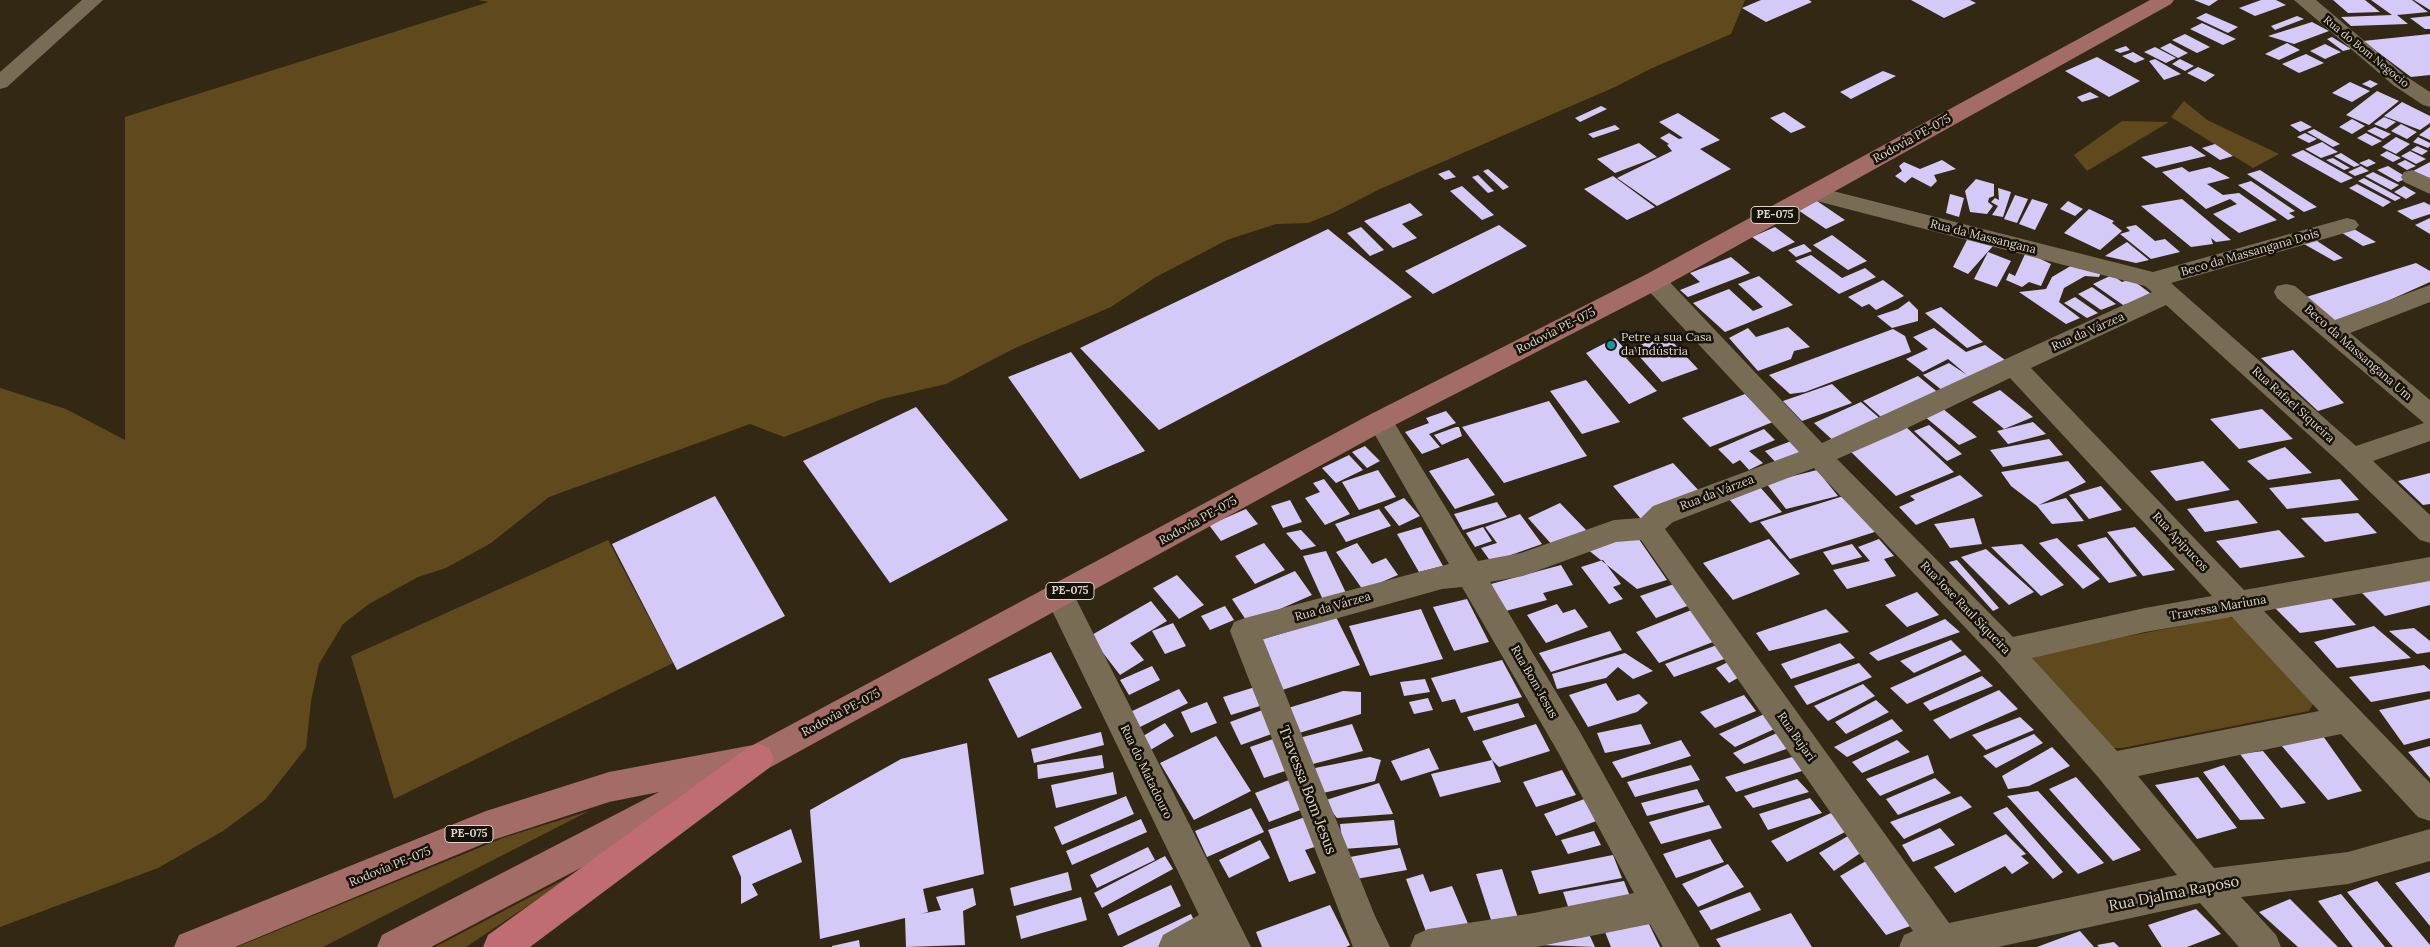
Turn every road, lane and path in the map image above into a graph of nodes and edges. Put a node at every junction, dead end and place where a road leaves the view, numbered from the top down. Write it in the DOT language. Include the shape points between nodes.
graph roads {
  1 [pos="93,0"];
  2 [pos="2164,0"];
  3 [pos="2304,0"];
  4 [pos="0,83"];
  5 [pos="2430,101"];
  6 [pos="1813,193"];
  7 [pos="2347,225"];
  8 [pos="1654,281"];
  9 [pos="2162,287"];
  10 [pos="2286,292"];
  11 [pos="2430,292"];
  12 [pos="2332,331"];
  13 [pos="2013,366"];
  14 [pos="2430,415"];
  15 [pos="1380,421"];
  16 [pos="2430,431"];
  17 [pos="1818,456"];
  18 [pos="2352,458"];
  19 [pos="1648,528"];
  20 [pos="2430,532"];
  21 [pos="2430,569"];
  22 [pos="1471,574"];
  23 [pos="1060,596"];
  24 [pos="2239,605"];
  25 [pos="1245,631"];
  26 [pos="2007,650"];
  27 [pos="2347,719"];
  28 [pos="758,758"];
  29 [pos="2110,767"];
  30 [pos="2430,806"];
  31 [pos="2430,845"];
  32 [pos="2207,885"];
  33 [pos="1659,905"];
  34 [pos="1226,935"];
  35 [pos="1934,945"];
  36 [pos="192,947"];
  37 [pos="395,947"];
  38 [pos="502,947"];
  39 [pos="1176,947"];
  40 [pos="1372,947"];
  41 [pos="1428,947"];
  42 [pos="1682,947"];
  43 [pos="2263,947"];
  1 -- 4 [label="street"];
  2 -- 6 [label="main road, Rodovia PE-075 / PE-075"];
  3 -- 5 [label="street, Rua do Bom Negocio" via="2400,81"];
  6 -- 8 [label="main road, Rodovia PE-075 / PE-075"];
  6 -- 9 [label="street, Rua da Massangana"];
  7 -- 9 [label="street, Beco da Massangana Dois"];
  8 -- 15 [label="main road, Rodovia PE-075 / PE-075"];
  8 -- 17 [label="street, Rua Jose Raul Siqueira"];
  9 -- 13 [label="street, Rua da Várzea"];
  9 -- 18 [label="street, Rua Rafael Siqueira"];
  10 -- 12 [label="street, Beco da Massangana Um"];
  11 -- 12 [label="street"];
  12 -- 14 [label="street, Beco da Massangana Um"];
  13 -- 17 [label="street, Rua da Várzea"];
  13 -- 24 [label="street, Rua Apipucos"];
  15 -- 22 [label="street, Rua Bom Jesus"];
  15 -- 23 [label="main road, Rodovia PE-075 / PE-075"];
  16 -- 18 [label="street"];
  17 -- 19 [label="street, Rua da Várzea" via="1663,514"];
  17 -- 26 [label="street, Rua Jose Raul Siqueira"];
  18 -- 20 [label="street, Rua Rafael Siqueira"];
  19 -- 22 [label="street, Rua da Várzea" via="1614,531 1523,564"];
  19 -- 35 [label="street, Rua Bujari"];
  21 -- 24 [label="street, Travessa Mariuna"];
  22 -- 25 [label="street, Rua da Várzea" via="1442,577"];
  22 -- 33 [label="street, Rua Bom Jesus"];
  23 -- 28 [label="main road, Rodovia PE-075 / PE-075"];
  23 -- 34 [label="street, Rua do Matadouro"];
  24 -- 26 [label="street, Travessa Mariuna" via="2145,620"];
  24 -- 27 [label="street, Rua Apipucos"];
  25 -- 40 [label="street, Travessa Bom Jesus"];
  26 -- 29 [label="street, Rua Jose Raul Siqueira"];
  27 -- 29 [label="street"];
  27 -- 30 [label="street, Rua Apipucos"];
  28 -- 36 [label="main road, Rodovia PE-075 / PE-075" via="610,787 486,827"];
  28 -- 37 [label="main road, PE-075"];
  28 -- 38 [label="highway"];
  29 -- 32 [label="street, Rua Jose Raul Siqueira"];
  31 -- 32 [label="street, Rua Djalma Raposo" via="2348,868"];
  32 -- 35 [label="street, Rua Djalma Raposo"];
  32 -- 43 [label="street, Rua Jose Raul Siqueira"];
  33 -- 41 [label="street"];
  33 -- 42 [label="street, Rua Bom Jesus"];
  34 -- 39 [label="street"];
}
